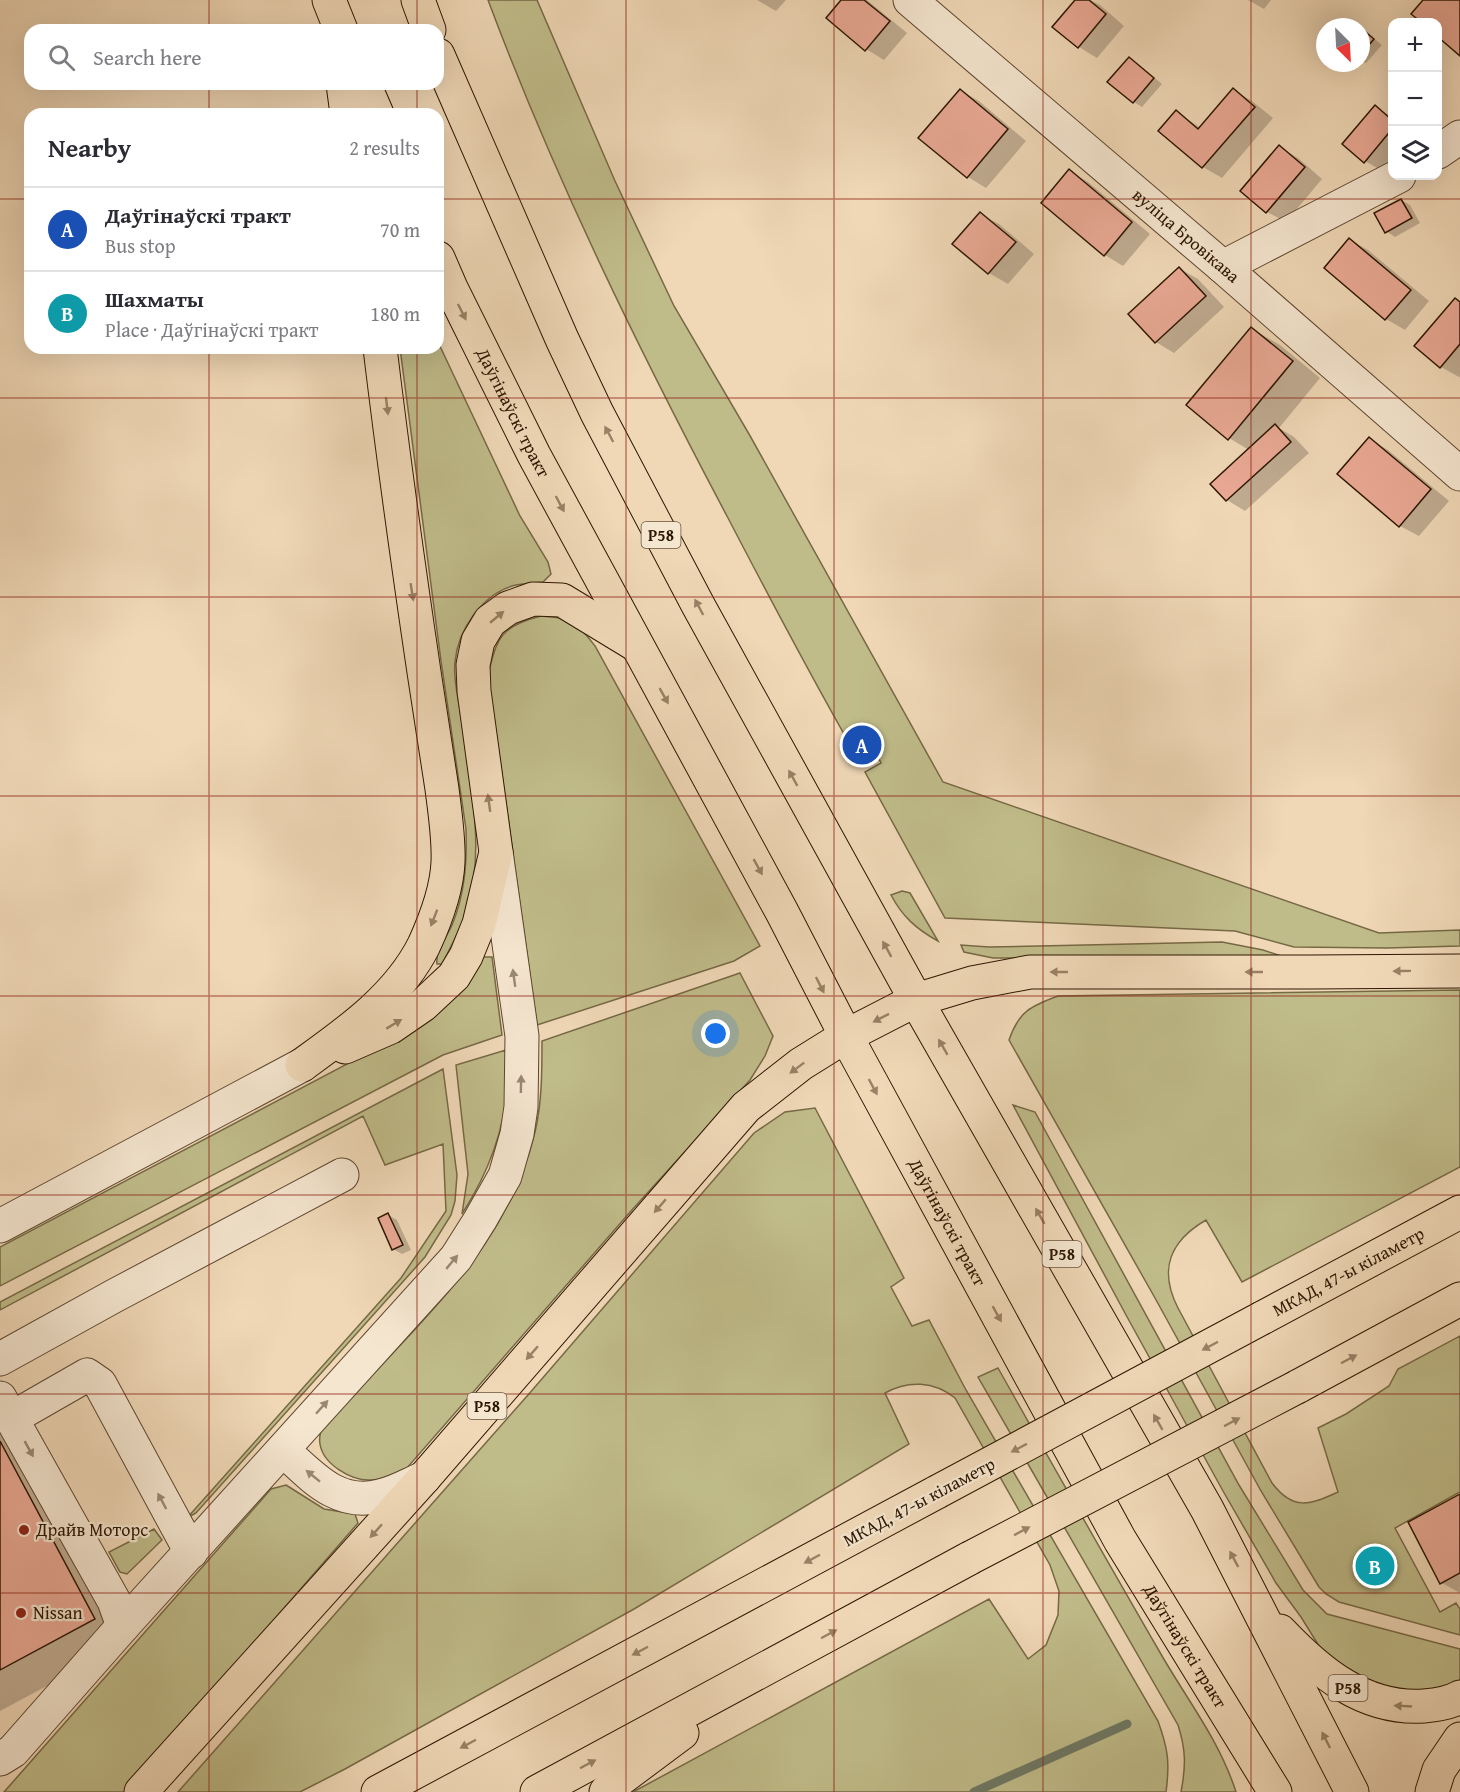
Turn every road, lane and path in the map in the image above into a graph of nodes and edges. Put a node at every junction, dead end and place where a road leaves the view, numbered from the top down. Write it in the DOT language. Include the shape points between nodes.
graph roads {
  1 [pos="418,0"];
  2 [pos="910,0"];
  3 [pos="427,24"];
  4 [pos="444,69"];
  5 [pos="344,90"];
  6 [pos="367,90"];
  7 [pos="346,108"];
  8 [pos="374,108"];
  9 [pos="1460,137"];
  10 [pos="1442,149"];
  11 [pos="1391,180"];
  12 [pos="1223,267"];
  13 [pos="444,271"];
  14 [pos="381,354"];
  15 [pos="1460,474"];
  16 [pos="636,645"];
  17 [pos="496,852"];
  18 [pos="1460,970"];
  19 [pos="916,1000"];
  20 [pos="846,1036"];
  21 [pos="302,1065"];
  22 [pos="342,1175"];
  23 [pos="1460,1212"];
  24 [pos="0,1226"];
  25 [pos="1460,1299"];
  26 [pos="0,1359"];
  27 [pos="6,1408"];
  28 [pos="283,1450"];
  29 [pos="424,1478"];
  30 [pos="191,1552"];
  31 [pos="1260,1610"];
  32 [pos="123,1626"];
  33 [pos="778,1662"];
  34 [pos="1208,1684"];
  35 [pos="1460,1697"];
  36 [pos="1460,1739"];
  37 [pos="0,1759"];
  38 [pos="141,1792"];
  39 [pos="378,1792"];
  40 [pos="537,1792"];
  41 [pos="606,1792"];
  42 [pos="1248,1792"];
  43 [pos="1275,1792"];
  44 [pos="1352,1792"];
  45 [pos="1432,1792"];
  1 -- 3 [label="main road"];
  2 -- 12 [label="street, вуліца Бровікава"];
  19 -- 4 [label="main road, Р58, one-way" via="597,412"];
  5 -- 7 [label="main road"];
  6 -- 8 [label="main road"];
  9 -- 10 [label="street"];
  11 -- 12 [label="street"];
  12 -- 15 [label="street, вуліца Бровікава"];
  13 -- 16 [label="main road, Даўгінаўскі тракт, one-way" via="534,454"];
  14 -- 21 [label="main road, one-way" via="403,534 440,775 448,862 442,895 424,945 408,971 358,1024"];
  17 -- 16 [label="main road, one-way" via="473,665 478,641 490,621 508,608 533,599 562,600"];
  16 -- 20 [label="main road, Даўгінаўскі тракт, one-way"];
  21 -- 17 [label="main road, one-way" via="391,1027 423,1005 454,976 479,924"];
  28 -- 17 [label="street, one-way" via="456,1258 505,1176 521,1107 522,1036"];
  18 -- 19 [label="main road, Р58, one-way" via="1030,972 972,983"];
  19 -- 20 [label="main road, Р58, one-way"];
  31 -- 19 [label="main road, Р58, one-way" via="1208,1509"];
  20 -- 29 [label="main road, Р58, one-way" via="801,1064 746,1107"];
  20 -- 34 [label="main road, Даўгінаўскі тракт, one-way" via="1120,1540"];
  21 -- 24 [label="street"];
  22 -- 26 [label="street"];
  23 -- 39 [label="main road, МКАД, 47-ы кіламетр, one-way, bridge"];
  33 -- 25 [label="main road, one-way, bridge"];
  30 -- 27 [label="street, one-way" via="100,1384 87,1375"];
  27 -- 32 [label="street, one-way" via="114,1601"];
  29 -- 28 [label="street, one-way" via="381,1496 356,1499 335,1494"];
  28 -- 30 [label="street"];
  29 -- 38 [label="main road, Р58, one-way"];
  30 -- 32 [label="street"];
  35 -- 31 [label="main road, Р58, one-way" via="1433,1706 1394,1706 1376,1701 1329,1676"];
  44 -- 31 [label="main road, Р58, one-way"];
  32 -- 37 [label="street" via="13,1751"];
  40 -- 33 [label="main road, one-way"];
  33 -- 41 [label="main road"];
  34 -- 42 [label="main road"];
  34 -- 43 [label="main road, Даўгінаўскі тракт"];
  36 -- 45 [label="main road" via="1439,1770"];
}
